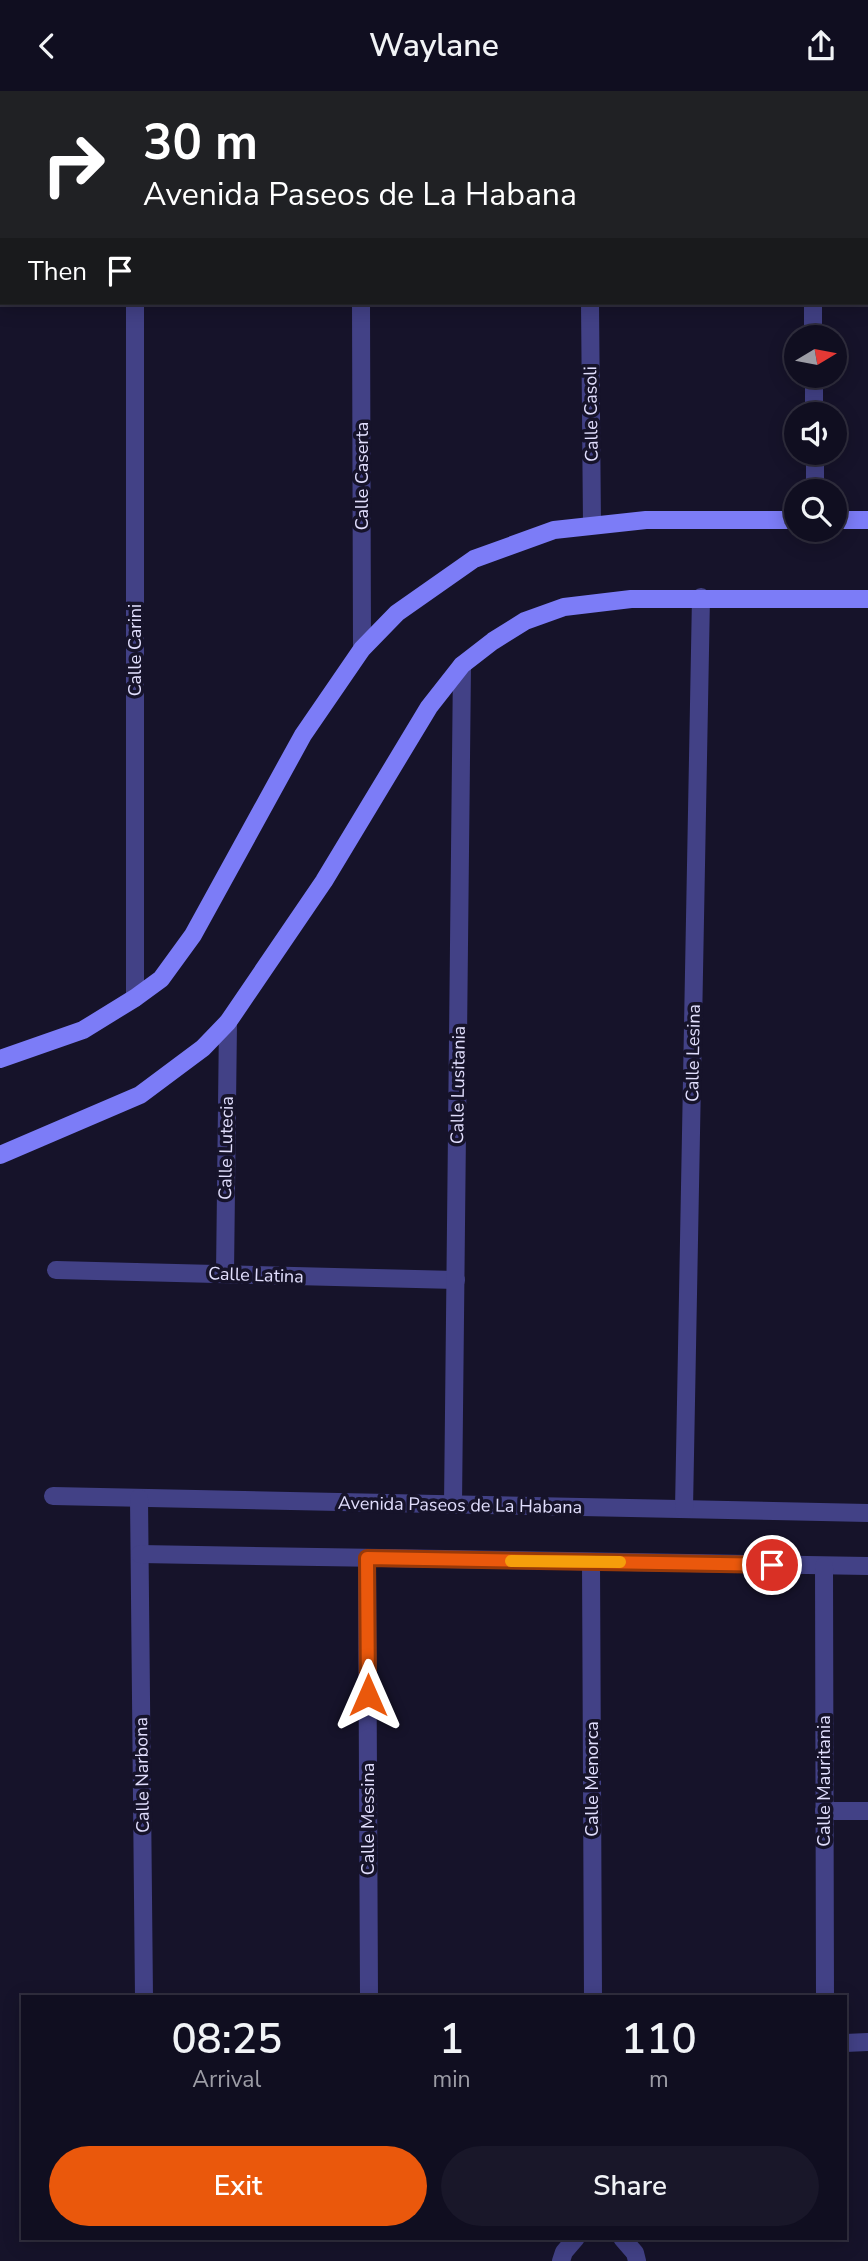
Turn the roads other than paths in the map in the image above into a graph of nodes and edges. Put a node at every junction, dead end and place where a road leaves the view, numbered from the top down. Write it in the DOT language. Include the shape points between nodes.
graph roads {
  1 [pos="135,305"];
  2 [pos="361,305"];
  3 [pos="590,305"];
  4 [pos="813,305"];
  5 [pos="814,325"];
  6 [pos="784,520"];
  7 [pos="847,520"];
  8 [pos="868,520"];
  9 [pos="592,525"];
  10 [pos="701,597"];
  11 [pos="868,599"];
  12 [pos="362,649"];
  13 [pos="462,665"];
  14 [pos="135,998"];
  15 [pos="228,1022"];
  16 [pos="0,1059"];
  17 [pos="0,1155"];
  18 [pos="56,1270"];
  19 [pos="225,1274"];
  20 [pos="456,1280"];
  21 [pos="52,1496"];
  22 [pos="139,1498"];
  23 [pos="453,1504"];
  24 [pos="684,1509"];
  25 [pos="868,1513"];
  26 [pos="140,1554"];
  27 [pos="367,1558"];
  28 [pos="591,1562"];
  29 [pos="824,1566"];
  30 [pos="868,1566"];
  31 [pos="824,1811"];
  32 [pos="868,1811"];
  33 [pos="144,1995"];
  34 [pos="369,1995"];
  35 [pos="593,1995"];
  36 [pos="825,1995"];
  37 [pos="868,2042"];
  38 [pos="847,2043"];
  39 [pos="574,2240"];
  40 [pos="624,2240"];
  41 [pos="561,2261"];
  42 [pos="637,2261"];
  1 -- 14 [label="street, Calle Carini"];
  2 -- 12 [label="street, Calle Caserta"];
  3 -- 9 [label="street, Calle Casoli"];
  4 -- 5 [label="street"];
  6 -- 9 [label="street" via="646,520"];
  7 -- 8 [label="street"];
  9 -- 12 [label="street" via="554,530 474,559 397,613"];
  10 -- 11 [label="street"];
  10 -- 13 [label="street" via="564,607 525,621"];
  10 -- 24 [label="street, Calle Lesina"];
  12 -- 14 [label="street" via="303,736 193,935 160,978"];
  13 -- 15 [label="street" via="429,707 324,881"];
  13 -- 20 [label="street, Calle Lusitania"];
  14 -- 16 [label="street" via="83,1030"];
  15 -- 17 [label="street" via="203,1048 140,1094"];
  15 -- 19 [label="street, Calle Lutecia"];
  18 -- 19 [label="street, Calle Latina"];
  19 -- 20 [label="street, Calle Latina"];
  20 -- 23 [label="street, Calle Lusitania"];
  21 -- 22 [label="street, Avenida Paseos de La Habana"];
  22 -- 23 [label="street, Avenida Paseos de La Habana"];
  22 -- 26 [label="street, Calle Narbona"];
  23 -- 24 [label="street, Avenida Paseos de La Habana"];
  24 -- 25 [label="street, Avenida Paseos de La Habana"];
  26 -- 27 [label="street"];
  26 -- 33 [label="street, Calle Narbona"];
  27 -- 28 [label="street"];
  27 -- 34 [label="street, Calle Messina"];
  28 -- 29 [label="street"];
  28 -- 35 [label="street, Calle Menorca"];
  29 -- 30 [label="street"];
  29 -- 31 [label="street, Calle Mauritania"];
  31 -- 32 [label="street"];
  31 -- 36 [label="street, Calle Mauritania"];
  37 -- 38 [label="street"];
  39 -- 41 [label="street"];
  40 -- 42 [label="street"];
}
